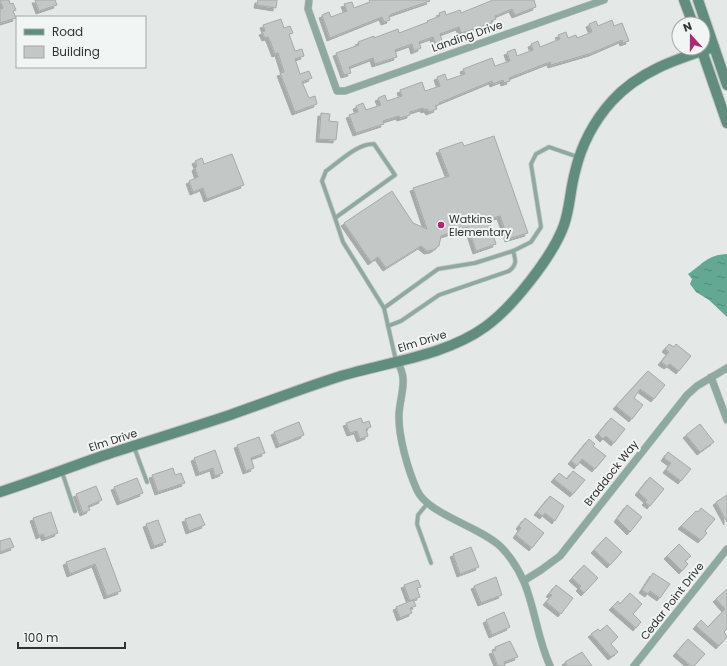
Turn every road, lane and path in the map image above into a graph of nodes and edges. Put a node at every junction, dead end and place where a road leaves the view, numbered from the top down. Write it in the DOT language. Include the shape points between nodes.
graph roads {
  1 [pos="309,0"];
  2 [pos="604,0"];
  3 [pos="684,0"];
  4 [pos="698,0"];
  5 [pos="690,16"];
  6 [pos="714,47"];
  7 [pos="711,48"];
  8 [pos="683,56"];
  9 [pos="704,56"];
  10 [pos="727,86"];
  11 [pos="727,123"];
  12 [pos="579,157"];
  13 [pos="335,218"];
  14 [pos="513,251"];
  15 [pos="384,308"];
  16 [pos="388,326"];
  17 [pos="396,362"];
  18 [pos="727,368"];
  19 [pos="727,374"];
  20 [pos="711,377"];
  21 [pos="727,420"];
  22 [pos="134,446"];
  23 [pos="61,471"];
  24 [pos="147,482"];
  25 [pos="0,492"];
  26 [pos="428,504"];
  27 [pos="75,511"];
  28 [pos="727,549"];
  29 [pos="431,563"];
  30 [pos="525,580"];
  31 [pos="550,666"];
  32 [pos="634,666"];
  1 -- 2 [label="street, Landing Drive" via="308,9 337,91"];
  3 -- 5 [label="street"];
  4 -- 6 [label="street"];
  6 -- 7 [label="street, Elm Drive"];
  6 -- 10 [label="street"];
  8 -- 12 [label="street, Elm Drive" via="658,67 613,100 587,138"];
  9 -- 11 [label="street"];
  12 -- 14 [label="lane" via="549,147 536,154 531,164 541,227 531,242"];
  12 -- 17 [label="street, Elm Drive" via="563,227 538,270 499,317 469,338"];
  13 -- 13 [label="lane" via="395,175 374,144 360,147 322,176"];
  13 -- 15 [label="lane" via="343,242"];
  14 -- 15 [label="lane" via="475,263 438,268"];
  14 -- 16 [label="lane" via="516,263 509,271 439,295 402,321"];
  15 -- 16 [label="lane"];
  16 -- 17 [label="lane"];
  17 -- 22 [label="street, Elm Drive" via="342,376"];
  17 -- 26 [label="street" via="402,369 404,382 399,413 406,459 417,492"];
  18 -- 20 [label="street, Braddock Way"];
  19 -- 20 [label="street, Braddock Way"];
  20 -- 21 [label="street"];
  20 -- 30 [label="street, Braddock Way" via="687,396 560,556"];
  22 -- 23 [label="street, Elm Drive"];
  22 -- 24 [label="lane"];
  23 -- 25 [label="street, Elm Drive"];
  23 -- 27 [label="lane"];
  26 -- 29 [label="lane" via="418,515 417,524"];
  26 -- 30 [label="street" via="488,536 501,547"];
  28 -- 32 [label="street, Cedar Point Drive"];
  30 -- 31 [label="street" via="541,643"];
}
